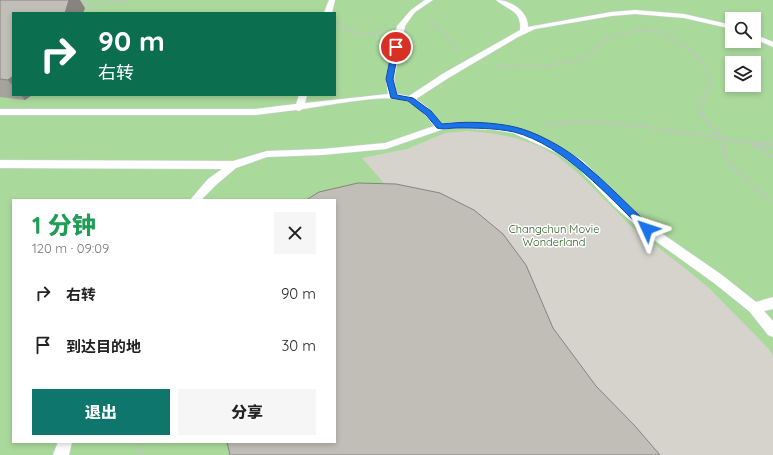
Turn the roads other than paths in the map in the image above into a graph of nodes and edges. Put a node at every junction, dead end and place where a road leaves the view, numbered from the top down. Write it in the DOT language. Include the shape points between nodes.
graph roads {
  1 [pos="332,0"];
  2 [pos="430,0"];
  3 [pos="499,0"];
  4 [pos="328,12"];
  5 [pos="524,21"];
  6 [pos="545,25"];
  7 [pos="725,25"];
  8 [pos="524,31"];
  9 [pos="761,39"];
  10 [pos="773,44"];
  11 [pos="303,96"];
  12 [pos="393,97"];
  13 [pos="410,99"];
  14 [pos="299,108"];
  15 [pos="0,112"];
  16 [pos="440,126"];
  17 [pos="0,164"];
  18 [pos="233,164"];
  19 [pos="196,199"];
  20 [pos="773,302"];
  21 [pos="754,308"];
  22 [pos="773,331"];
  23 [pos="65,443"];
  24 [pos="61,455"];
  1 -- 4 [label="lane"];
  2 -- 12 [label="lane" via="413,11 400,26 390,74"];
  3 -- 5 [label="lane" via="516,11"];
  5 -- 6 [label="lane"];
  5 -- 8 [label="lane"];
  6 -- 7 [label="lane" via="635,12 684,16"];
  6 -- 8 [label="lane"];
  8 -- 13 [label="lane"];
  9 -- 10 [label="lane"];
  11 -- 14 [label="lane"];
  12 -- 13 [label="lane"];
  12 -- 14 [label="lane"];
  13 -- 16 [label="lane" via="429,113"];
  14 -- 15 [label="lane" via="255,112"];
  16 -- 18 [label="lane" via="386,146 266,154"];
  16 -- 21 [label="lane" via="515,130 549,145 580,164 647,229"];
  17 -- 18 [label="lane"];
  18 -- 19 [label="lane"];
  20 -- 21 [label="lane"];
  21 -- 22 [label="lane"];
  23 -- 24 [label="lane"];
}
